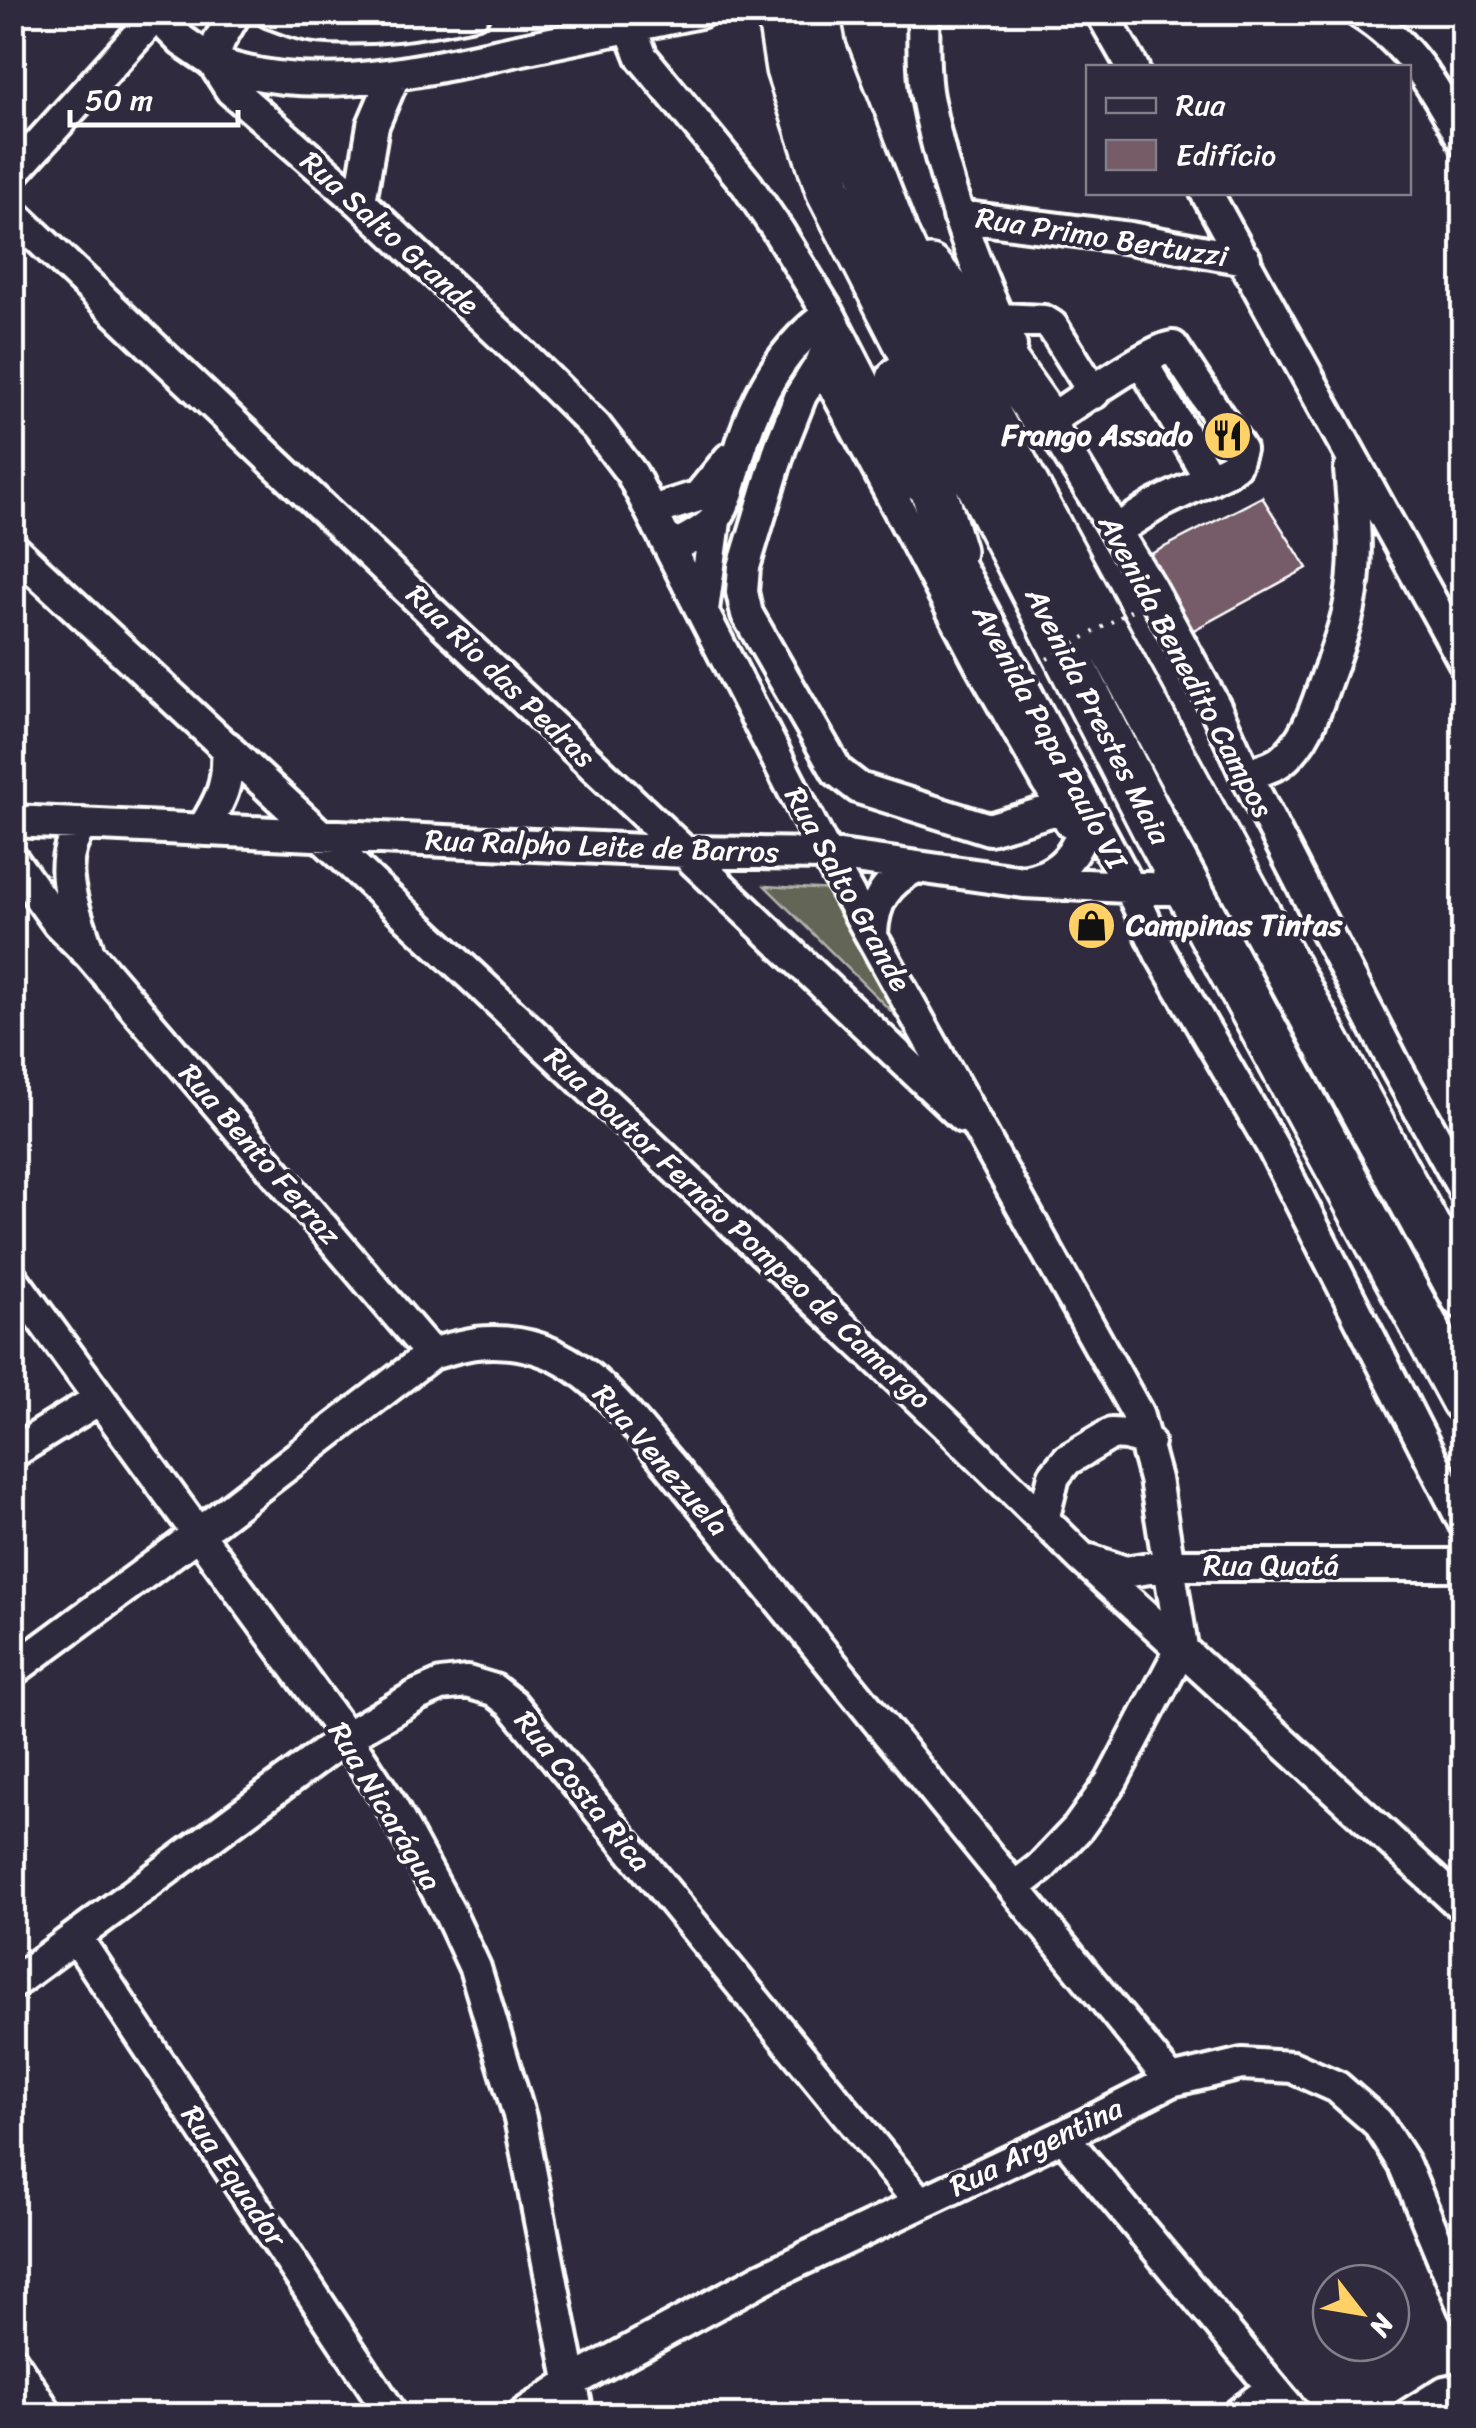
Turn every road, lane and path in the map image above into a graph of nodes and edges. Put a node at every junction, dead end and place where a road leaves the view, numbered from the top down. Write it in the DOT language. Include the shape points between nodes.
graph roads {
  1 [pos="236,12"];
  2 [pos="270,12"];
  3 [pos="474,12"];
  4 [pos="700,12"];
  5 [pos="780,12"];
  6 [pos="922,12"];
  7 [pos="1101,12"];
  8 [pos="1360,12"];
  9 [pos="154,14"];
  10 [pos="632,20"];
  11 [pos="810,43"];
  12 [pos="213,62"];
  13 [pos="1131,65"];
  14 [pos="394,76"];
  15 [pos="1464,141"];
  16 [pos="869,164"];
  17 [pos="12,174"];
  18 [pos="829,190"];
  19 [pos="1208,195"];
  20 [pos="360,202"];
  21 [pos="12,213"];
  22 [pos="958,216"];
  23 [pos="1245,259"];
  24 [pos="998,318"];
  25 [pos="830,336"];
  26 [pos="1094,393"];
  27 [pos="1047,422"];
  28 [pos="742,440"];
  29 [pos="1349,458"];
  30 [pos="652,512"];
  31 [pos="715,521"];
  32 [pos="1115,532"];
  33 [pos="12,548"];
  34 [pos="672,548"];
  35 [pos="952,551"];
  36 [pos="1139,606"];
  37 [pos="703,610"];
  38 [pos="1047,659"];
  39 [pos="1464,662"];
  40 [pos="228,747"];
  41 [pos="1246,774"];
  42 [pos="798,798"];
  43 [pos="1070,801"];
  44 [pos="12,821"];
  45 [pos="83,824"];
  46 [pos="203,829"];
  47 [pos="320,834"];
  48 [pos="686,852"];
  49 [pos="826,854"];
  50 [pos="12,859"];
  51 [pos="916,867"];
  52 [pos="1024,882"];
  53 [pos="1130,888"];
  54 [pos="1189,890"];
  55 [pos="872,936"];
  56 [pos="90,954"];
  57 [pos="988,1140"];
  58 [pos="1464,1190"];
  59 [pos="12,1278"];
  60 [pos="1464,1296"];
  61 [pos="431,1354"];
  62 [pos="98,1399"];
  63 [pos="1464,1400"];
  64 [pos="1148,1442"];
  65 [pos="12,1453"];
  66 [pos="1043,1520"];
  67 [pos="1464,1523"];
  68 [pos="199,1533"];
  69 [pos="1082,1558"];
  70 [pos="1168,1565"];
  71 [pos="1464,1565"];
  72 [pos="1182,1647"];
  73 [pos="12,1672"];
  74 [pos="346,1737"];
  75 [pos="1014,1888"];
  76 [pos="1464,1908"];
  77 [pos="76,1937"];
  78 [pos="12,1984"];
  79 [pos="1171,2081"];
  80 [pos="1063,2136"];
  81 [pos="920,2203"];
  82 [pos="1464,2308"];
  83 [pos="12,2361"];
  84 [pos="572,2382"];
  85 [pos="1272,2388"];
  86 [pos="1464,2388"];
  87 [pos="48,2416"];
  88 [pos="392,2416"];
  89 [pos="521,2416"];
  90 [pos="578,2416"];
  91 [pos="1236,2416"];
  92 [pos="1296,2416"];
  93 [pos="1406,2416"];
  1 -- 12 [label="street"];
  2 -- 3 [label="street" via="312,26 358,27"];
  4 -- 10 [label="street"];
  5 -- 11 [label="highway, Avenida Prestes Maia"];
  6 -- 22 [label="street, Avenida Benedito Campos" via="926,95"];
  7 -- 13 [label="street"];
  8 -- 15 [label="street" via="1402,45"];
  9 -- 12 [label="street, Rua Salto Grande"];
  9 -- 17 [label="street"];
  10 -- 14 [label="street"];
  10 -- 25 [label="street, Avenida Papa Paulo VI" via="642,57 780,232"];
  11 -- 16 [label="highway, Avenida Prestes Maia"];
  11 -- 18 [label="highway, Avenida Prestes Maia"];
  12 -- 14 [label="street" via="280,80"];
  12 -- 20 [label="street, Rua Salto Grande" via="232,90"];
  14 -- 20 [label="street" via="373,125"];
  16 -- 27 [label="highway" via="932,272"];
  16 -- 60 [label="highway, Avenida Prestes Maia" via="928,305"];
  18 -- 35 [label="highway" via="882,323"];
  18 -- 54 [label="highway, Avenida Prestes Maia"];
  19 -- 23 [label="street"];
  20 -- 30 [label="street, Rua Salto Grande" via="596,428"];
  21 -- 48 [label="street, Rua Rio das Pedras"];
  22 -- 23 [label="street, Rua Primo Bertuzzi"];
  22 -- 24 [label="street, Avenida Benedito Campos"];
  23 -- 29 [label="street"];
  24 -- 26 [label="street" via="1052,326"];
  24 -- 27 [label="street, Avenida Benedito Campos"];
  25 -- 28 [label="street" via="803,332 765,387"];
  25 -- 35 [label="street, Avenida Papa Paulo VI"];
  25 -- 43 [label="street" via="835,388 980,663"];
  25 -- 43 [label="street" via="780,448 744,567 747,614 837,771 859,788 989,829"];
  26 -- 27 [label="street"];
  26 -- 32 [label="street" via="1142,361 1210,479"];
  27 -- 32 [label="street, Avenida Benedito Campos"];
  28 -- 30 [label="street" via="699,496"];
  28 -- 31 [label="street"];
  29 -- 39 [label="street"];
  29 -- 41 [label="street" via="1356,536 1344,628 1312,720 1295,747 1279,763"];
  30 -- 34 [label="street, Rua Salto Grande"];
  31 -- 34 [label="street"];
  31 -- 37 [label="street"];
  32 -- 41 [label="street, Avenida Benedito Campos" via="1206,689"];
  33 -- 40 [label="street, Rua Doutor Fernão Pompeo de Camargo"];
  34 -- 37 [label="street, Rua Salto Grande"];
  35 -- 43 [label="street, Avenida Papa Paulo VI"];
  36 -- 38 [label="path, bridge"];
  37 -- 42 [label="street, Rua Salto Grande"];
  40 -- 46 [label="street" via="228,778"];
  40 -- 47 [label="street, Rua Doutor Fernão Pompeo de Camargo"];
  41 -- 58 [label="street, Avenida Benedito Campos"];
  42 -- 49 [label="street, Rua Salto Grande"];
  42 -- 51 [label="street" via="852,840"];
  43 -- 52 [label="street" via="1084,810 1082,836 1069,859"];
  43 -- 53 [label="street, Avenida Papa Paulo VI"];
  44 -- 45 [label="street, Rua Ralpho Leite de Barros"];
  45 -- 46 [label="street, Rua Ralpho Leite de Barros"];
  45 -- 56 [label="street, Rua Bento Ferraz" via="72,837 66,865"];
  46 -- 47 [label="street, Rua Ralpho Leite de Barros"];
  47 -- 48 [label="street, Rua Ralpho Leite de Barros"];
  47 -- 66 [label="street, Rua Doutor Fernão Pompeo de Camargo"];
  48 -- 49 [label="street, Rua Ralpho Leite de Barros"];
  48 -- 57 [label="street, Rua Rio das Pedras"];
  49 -- 51 [label="street, Rua Ralpho Leite de Barros"];
  49 -- 55 [label="street, Rua Salto Grande"];
  50 -- 56 [label="street, Rua Bento Ferraz" via="58,923"];
  51 -- 52 [label="street, Rua Ralpho Leite de Barros"];
  51 -- 55 [label="street" via="887,887 872,918"];
  52 -- 53 [label="street, Rua Ralpho Leite de Barros"];
  53 -- 54 [label="street, Rua Ralpho Leite de Barros"];
  53 -- 67 [label="street, Avenida Papa Paulo VI" via="1160,953 1272,1146"];
  54 -- 63 [label="highway, Avenida Prestes Maia"];
  55 -- 57 [label="street, Rua Salto Grande"];
  56 -- 61 [label="street, Rua Bento Ferraz"];
  57 -- 64 [label="street, Rua Salto Grande"];
  59 -- 62 [label="street, Rua Nicarágua"];
  61 -- 68 [label="street, Rua Venezuela"];
  61 -- 75 [label="street, Rua Venezuela" via="476,1344 540,1347 604,1389"];
  62 -- 65 [label="street"];
  62 -- 68 [label="street, Rua Nicarágua"];
  64 -- 66 [label="street" via="1111,1434 1067,1460 1054,1476"];
  64 -- 70 [label="street, Rua Salto Grande"];
  66 -- 69 [label="street, Rua Doutor Fernão Pompeo de Camargo"];
  68 -- 73 [label="street, Rua Venezuela"];
  68 -- 74 [label="street, Rua Nicarágua"];
  69 -- 70 [label="street, Rua Quatá" via="1125,1572"];
  69 -- 72 [label="street, Rua Doutor Fernão Pompeo de Camargo"];
  70 -- 71 [label="street, Rua Quatá"];
  70 -- 72 [label="street, Rua Salto Grande"];
  72 -- 75 [label="street" via="1078,1828"];
  72 -- 76 [label="street, Rua Doutor Fernão Pompeo de Camargo"];
  74 -- 77 [label="street, Rua Costa Rica"];
  74 -- 81 [label="street, Rua Costa Rica" via="441,1685 468,1682 503,1697"];
  74 -- 84 [label="street, Rua Nicarágua" via="389,1802 474,1968 520,2118"];
  75 -- 79 [label="street, Rua Venezuela"];
  77 -- 78 [label="street, Rua Costa Rica"];
  77 -- 88 [label="street, Rua Equador"];
  79 -- 80 [label="street, Rua Argentina"];
  79 -- 82 [label="street, Rua Argentina" via="1242,2064 1292,2067 1336,2087 1376,2122 1404,2164"];
  80 -- 81 [label="street, Rua Argentina"];
  80 -- 85 [label="street"];
  81 -- 84 [label="street, Rua Argentina" via="763,2278"];
  83 -- 87 [label="street"];
  84 -- 89 [label="street, Rua Argentina"];
  84 -- 90 [label="street, Rua Nicarágua"];
  85 -- 91 [label="street"];
  85 -- 92 [label="street"];
  86 -- 93 [label="street"];
}
